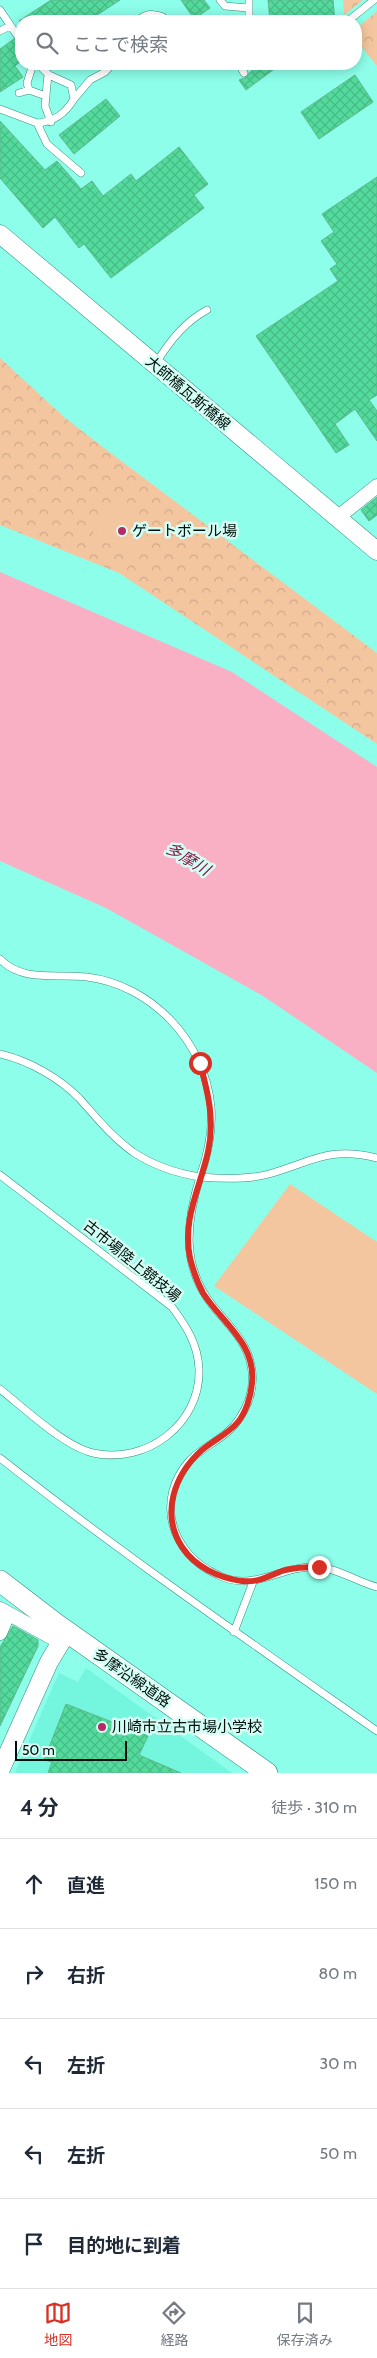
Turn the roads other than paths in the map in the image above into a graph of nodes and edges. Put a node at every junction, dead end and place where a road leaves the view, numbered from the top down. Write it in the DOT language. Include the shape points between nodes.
graph roads {
  1 [pos="220,0"];
  2 [pos="249,0"];
  3 [pos="374,0"];
  4 [pos="248,8"];
  5 [pos="0,10"];
  6 [pos="249,15"];
  7 [pos="355,15"];
  8 [pos="10,26"];
  9 [pos="0,31"];
  10 [pos="15,33"];
  11 [pos="31,70"];
  12 [pos="44,70"];
  13 [pos="107,70"];
  14 [pos="242,70"];
  15 [pos="244,73"];
  16 [pos="48,74"];
  17 [pos="29,90"];
  18 [pos="19,93"];
  19 [pos="46,96"];
  20 [pos="74,99"];
  21 [pos="0,109"];
  22 [pos="51,122"];
  23 [pos="36,123"];
  24 [pos="82,173"];
  25 [pos="0,234"];
  26 [pos="207,310"];
  27 [pos="155,365"];
  28 [pos="377,486"];
  29 [pos="337,518"];
  30 [pos="377,551"];
  31 [pos="0,959"];
  32 [pos="0,1054"];
  33 [pos="377,1158"];
  34 [pos="0,1175"];
  35 [pos="200,1177"];
  36 [pos="0,1389"];
  37 [pos="0,1458"];
  38 [pos="0,1581"];
  39 [pos="253,1582"];
  40 [pos="377,1587"];
  41 [pos="4,1612"];
  42 [pos="234,1632"];
  43 [pos="0,1633"];
  44 [pos="63,1637"];
  45 [pos="377,1731"];
  46 [pos="5,1749"];
  47 [pos="0,1771"];
  48 [pos="267,1773"];
  1 -- 4 [label="lane" via="225,6"];
  2 -- 4 [label="lane"];
  3 -- 7 [label="lane"];
  4 -- 6 [label="lane"];
  5 -- 8 [label="lane"];
  8 -- 9 [label="lane"];
  8 -- 10 [label="lane"];
  11 -- 17 [label="lane" via="27,83"];
  12 -- 16 [label="lane"];
  13 -- 20 [label="lane" via="90,80"];
  14 -- 15 [label="lane"];
  16 -- 19 [label="lane"];
  16 -- 20 [label="lane" via="71,85"];
  17 -- 18 [label="lane"];
  17 -- 19 [label="lane"];
  19 -- 22 [label="lane" via="45,106"];
  20 -- 22 [label="lane" via="68,110"];
  21 -- 23 [label="lane"];
  22 -- 23 [label="lane"];
  23 -- 24 [label="lane" via="47,144"];
  25 -- 27 [label="street, 大師橋瓦斯橋線"];
  26 -- 27 [label="lane" via="192,318"];
  27 -- 29 [label="street, 大師橋瓦斯橋線"];
  28 -- 29 [label="street"];
  29 -- 30 [label="street, 大師橋瓦斯橋線"];
  31 -- 35 [label="lane" via="21,972 37,976 86,977 122,986 151,1002 176,1025 200,1063 211,1105 210,1138"];
  32 -- 35 [label="lane" via="40,1069 66,1087 117,1139 140,1156 167,1170"];
  33 -- 35 [label="lane" via="354,1154 318,1156 253,1177"];
  34 -- 36 [label="lane, 古市場陸上競技場" via="172,1307 187,1328 196,1349 199,1369 197,1391 188,1413 174,1429 150,1447 116,1455 94,1453 74,1446"];
  35 -- 39 [label="lane" via="188,1226 193,1270 203,1292 238,1334 251,1365 251,1393 239,1421 190,1460 182,1471 172,1499 172,1516 180,1544 192,1559 221,1577"];
  37 -- 42 [label="lane"];
  38 -- 44 [label="main road, 多摩沿線道路"];
  39 -- 40 [label="lane" via="305,1566 319,1567"];
  39 -- 42 [label="lane"];
  41 -- 43 [label="street"];
  41 -- 44 [label="street"];
  42 -- 45 [label="lane"];
  44 -- 46 [label="street"];
  44 -- 48 [label="main road, 多摩沿線道路"];
  46 -- 47 [label="street"];
}
